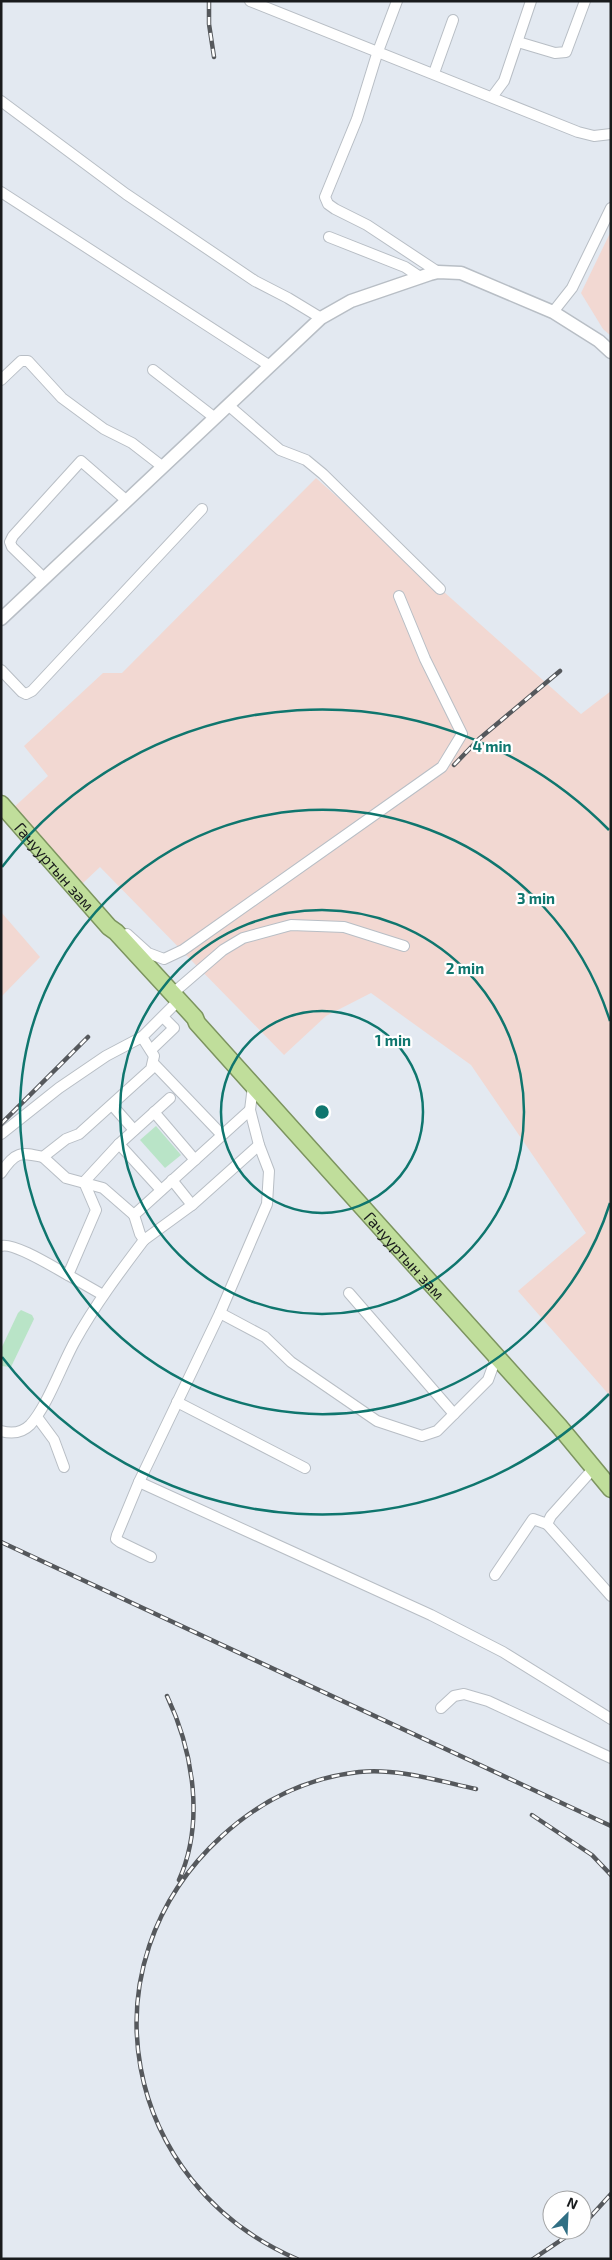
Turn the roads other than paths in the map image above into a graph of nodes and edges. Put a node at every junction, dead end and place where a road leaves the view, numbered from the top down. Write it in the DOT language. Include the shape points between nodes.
graph roads {
  1 [pos="250,1"];
  2 [pos="397,1"];
  3 [pos="531,1"];
  4 [pos="585,1"];
  5 [pos="453,20"];
  6 [pos="518,42"];
  7 [pos="377,54"];
  8 [pos="434,73"];
  9 [pos="492,97"];
  10 [pos="1,101"];
  11 [pos="611,134"];
  12 [pos="1,192"];
  13 [pos="611,208"];
  14 [pos="329,237"];
  15 [pos="438,272"];
  16 [pos="420,278"];
  17 [pos="553,312"];
  18 [pos="320,318"];
  19 [pos="611,352"];
  20 [pos="270,366"];
  21 [pos="153,370"];
  22 [pos="1,380"];
  23 [pos="228,405"];
  24 [pos="215,418"];
  25 [pos="163,467"];
  26 [pos="127,501"];
  27 [pos="202,509"];
  28 [pos="44,578"];
  29 [pos="440,590"];
  30 [pos="399,596"];
  31 [pos="1,619"];
  32 [pos="1,670"];
  33 [pos="1,804"];
  34 [pos="111,925"];
  35 [pos="404,946"];
  36 [pos="169,1006"];
  37 [pos="142,1037"];
  38 [pos="151,1050"];
  39 [pos="154,1064"];
  40 [pos="253,1086"];
  41 [pos="170,1098"];
  42 [pos="112,1105"];
  43 [pos="250,1110"];
  44 [pos="154,1112"];
  45 [pos="134,1130"];
  46 [pos="1,1134"];
  47 [pos="222,1135"];
  48 [pos="119,1144"];
  49 [pos="259,1145"];
  50 [pos="44,1157"];
  51 [pos="195,1160"];
  52 [pos="1,1173"];
  53 [pos="172,1180"];
  54 [pos="84,1182"];
  55 [pos="161,1190"];
  56 [pos="192,1205"];
  57 [pos="134,1215"];
  58 [pos="144,1240"];
  59 [pos="1,1246"];
  60 [pos="68,1275"];
  61 [pos="349,1293"];
  62 [pos="103,1295"];
  63 [pos="220,1313"];
  64 [pos="496,1358"];
  65 [pos="177,1402"];
  66 [pos="454,1414"];
  67 [pos="37,1417"];
  68 [pos="1,1431"];
  69 [pos="64,1467"];
  70 [pos="305,1468"];
  71 [pos="592,1468"];
  72 [pos="139,1482"];
  73 [pos="611,1489"];
  74 [pos="547,1524"];
  75 [pos="151,1557"];
  76 [pos="495,1575"];
  77 [pos="611,1596"];
  78 [pos="441,1708"];
  79 [pos="611,1719"];
  80 [pos="611,1758"];
  1 -- 7 [label="street"];
  2 -- 7 [label="street"];
  3 -- 6 [label="street"];
  4 -- 6 [label="street" via="566,52 555,53"];
  5 -- 8 [label="street"];
  6 -- 9 [label="street" via="504,81"];
  7 -- 8 [label="street"];
  7 -- 15 [label="street" via="357,119 326,192 326,201 335,210 367,225"];
  8 -- 9 [label="street"];
  9 -- 11 [label="street" via="578,132 594,136"];
  10 -- 18 [label="street" via="126,194 255,281"];
  12 -- 20 [label="street"];
  13 -- 17 [label="street" via="572,288"];
  14 -- 16 [label="street" via="404,267"];
  15 -- 16 [label="street"];
  15 -- 17 [label="street" via="461,274 486,282"];
  16 -- 18 [label="street" via="351,300"];
  17 -- 19 [label="street" via="600,341"];
  18 -- 20 [label="street"];
  20 -- 23 [label="street"];
  21 -- 24 [label="street"];
  22 -- 25 [label="street" via="21,361 28,361 62,398"];
  23 -- 24 [label="street"];
  23 -- 29 [label="street" via="280,450 306,460"];
  24 -- 25 [label="street"];
  25 -- 26 [label="street"];
  26 -- 28 [label="street"];
  26 -- 28 [label="street" via="81,462 10,542"];
  27 -- 32 [label="street" via="32,691 22,692"];
  28 -- 31 [label="street"];
  30 -- 34 [label="street" via="425,659 462,734 442,767 183,950 164,959 148,953"];
  33 -- 34 [label="highway, Гачууртын зам"];
  34 -- 36 [label="highway, Гачууртын зам"];
  35 -- 36 [label="street" via="344,927 291,925 243,938 223,950"];
  36 -- 37 [label="street"];
  36 -- 38 [label="street" via="174,1028"];
  36 -- 40 [label="highway, Гачууртын зам" via="195,1018"];
  37 -- 38 [label="street"];
  37 -- 46 [label="street" via="106,1056 59,1088"];
  38 -- 39 [label="street"];
  39 -- 42 [label="street"];
  39 -- 47 [label="street"];
  40 -- 43 [label="street"];
  40 -- 64 [label="highway, Гачууртын зам"];
  41 -- 44 [label="street"];
  42 -- 45 [label="street"];
  42 -- 50 [label="street" via="79,1134 66,1139"];
  43 -- 47 [label="street"];
  43 -- 49 [label="street"];
  44 -- 45 [label="street"];
  44 -- 51 [label="street"];
  45 -- 48 [label="street"];
  47 -- 51 [label="street"];
  48 -- 54 [label="street"];
  48 -- 55 [label="street"];
  49 -- 56 [label="street"];
  49 -- 63 [label="street" via="269,1171 267,1204"];
  50 -- 52 [label="street" via="22,1153"];
  50 -- 54 [label="street" via="66,1178"];
  51 -- 53 [label="street"];
  53 -- 55 [label="street"];
  53 -- 56 [label="street"];
  54 -- 57 [label="street" via="103,1188"];
  54 -- 60 [label="street" via="96,1210"];
  55 -- 57 [label="street"];
  56 -- 58 [label="street"];
  57 -- 58 [label="street"];
  58 -- 62 [label="street"];
  59 -- 60 [label="street" via="16,1249"];
  60 -- 62 [label="street"];
  61 -- 66 [label="street"];
  62 -- 67 [label="street" via="75,1341"];
  63 -- 65 [label="street"];
  63 -- 66 [label="street" via="265,1337 290,1362 377,1421 422,1436 437,1431"];
  64 -- 66 [label="street" via="488,1380"];
  64 -- 71 [label="highway, Гачууртын зам" via="560,1426"];
  65 -- 70 [label="street"];
  65 -- 72 [label="street"];
  67 -- 68 [label="street" via="24,1430"];
  67 -- 69 [label="street" via="54,1440"];
  71 -- 73 [label="highway, Гачууртын зам"];
  71 -- 74 [label="street"];
  72 -- 75 [label="street" via="116,1539"];
  72 -- 79 [label="street" via="431,1615 503,1652"];
  74 -- 76 [label="street" via="533,1519"];
  74 -- 77 [label="street"];
  78 -- 80 [label="street" via="454,1696 464,1694 488,1701"];
}
